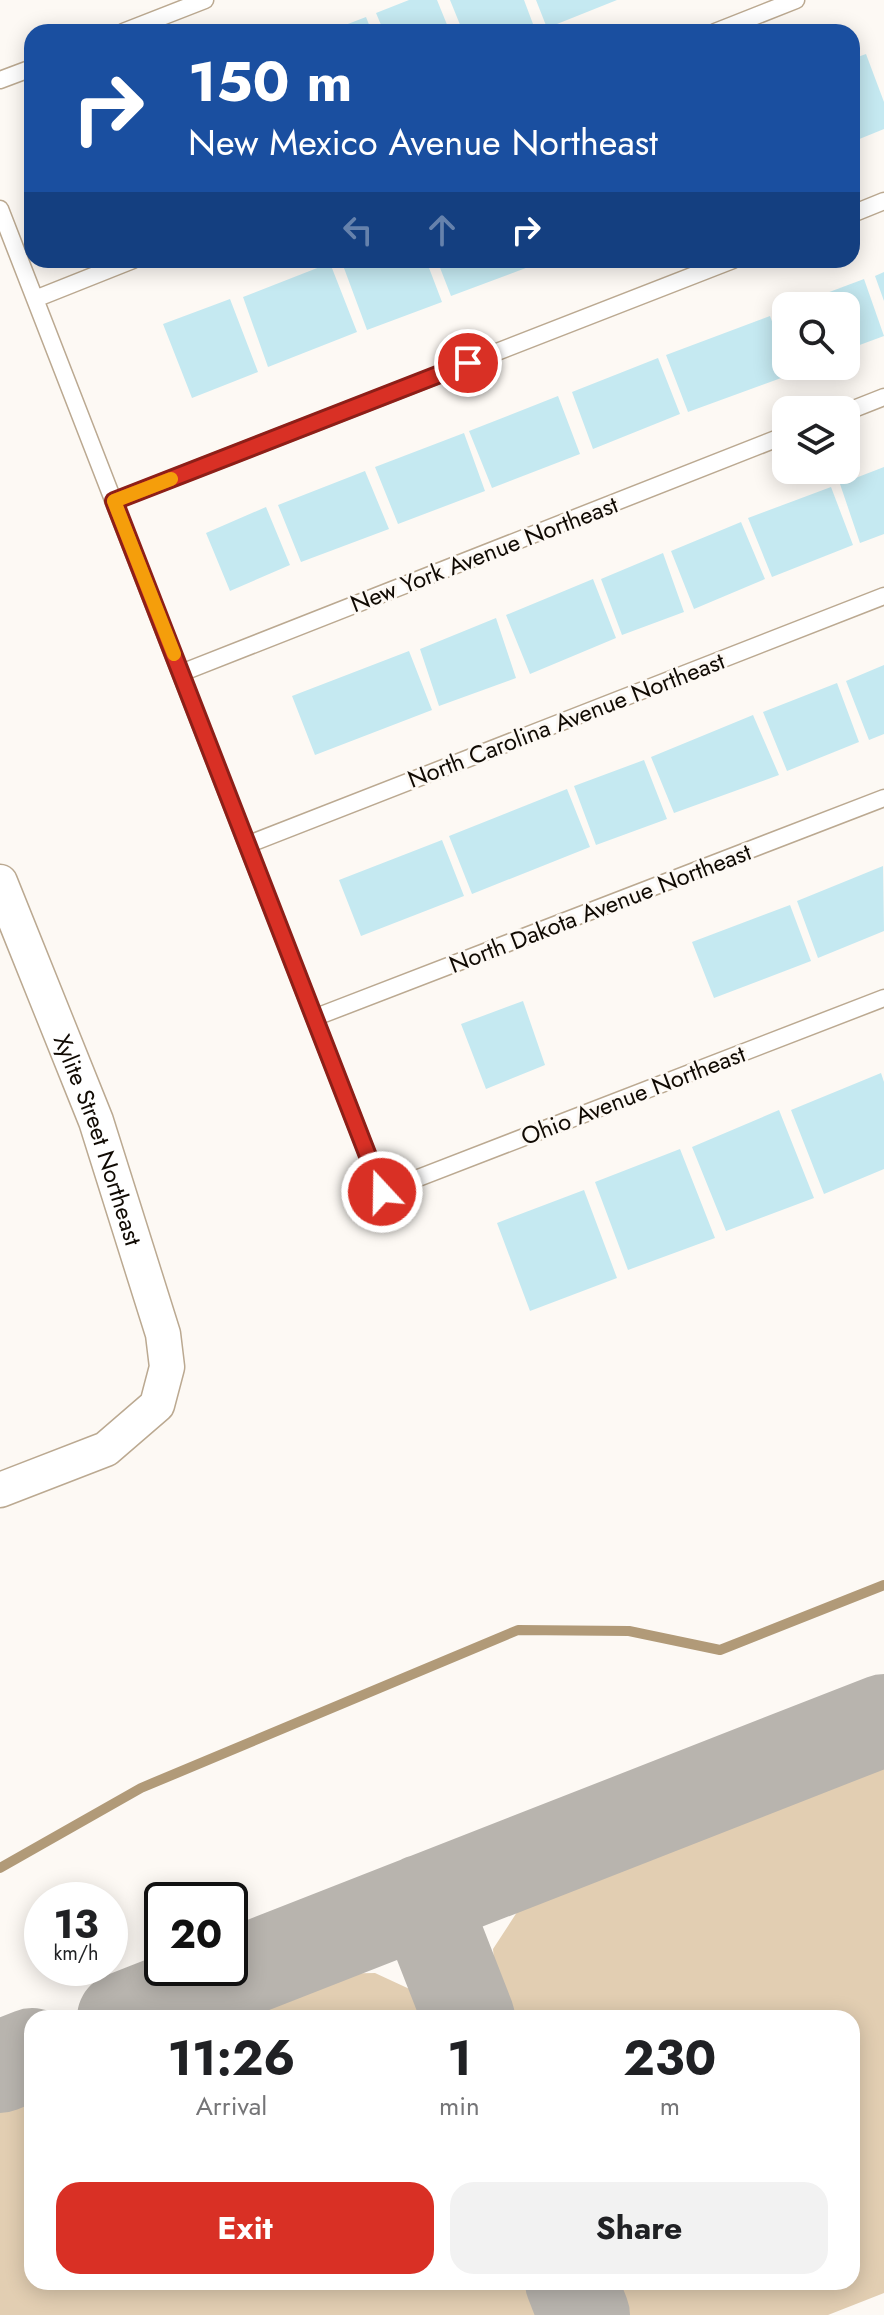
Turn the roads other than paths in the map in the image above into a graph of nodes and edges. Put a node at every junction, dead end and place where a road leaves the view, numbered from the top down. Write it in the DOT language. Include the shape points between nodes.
graph roads {
  1 [pos="205,0"];
  2 [pos="796,0"];
  3 [pos="144,24"];
  4 [pos="735,24"];
  5 [pos="24,71"];
  6 [pos="0,80"];
  7 [pos="884,201"];
  8 [pos="0,209"];
  9 [pos="860,211"];
  10 [pos="113,268"];
  11 [pos="712,268"];
  12 [pos="35,299"];
  13 [pos="884,397"];
  14 [pos="860,406"];
  15 [pos="772,441"];
  16 [pos="114,501"];
  17 [pos="884,596"];
  18 [pos="181,673"];
  19 [pos="884,798"];
  20 [pos="249,844"];
  21 [pos="0,882"];
  22 [pos="884,998"];
  23 [pos="316,1017"];
  24 [pos="0,1490"];
  1 -- 3 [label="lane"];
  2 -- 4 [label="lane"];
  5 -- 6 [label="lane"];
  7 -- 9 [label="lane"];
  8 -- 12 [label="lane"];
  10 -- 12 [label="lane"];
  11 -- 16 [label="lane"];
  12 -- 16 [label="lane"];
  13 -- 14 [label="lane"];
  15 -- 18 [label="lane, New York Avenue Northeast"];
  16 -- 18 [label="lane"];
  17 -- 20 [label="lane, North Carolina Avenue Northeast"];
  18 -- 20 [label="lane"];
  19 -- 23 [label="lane, North Dakota Avenue Northeast"];
  20 -- 23 [label="lane"];
  21 -- 24 [label="street, Xylite Street Northeast" via="96,1121 163,1334 167,1367 157,1405 106,1449"];
  22 -- 23 [label="lane, Ohio Avenue Northeast" via="382,1192"];
}
